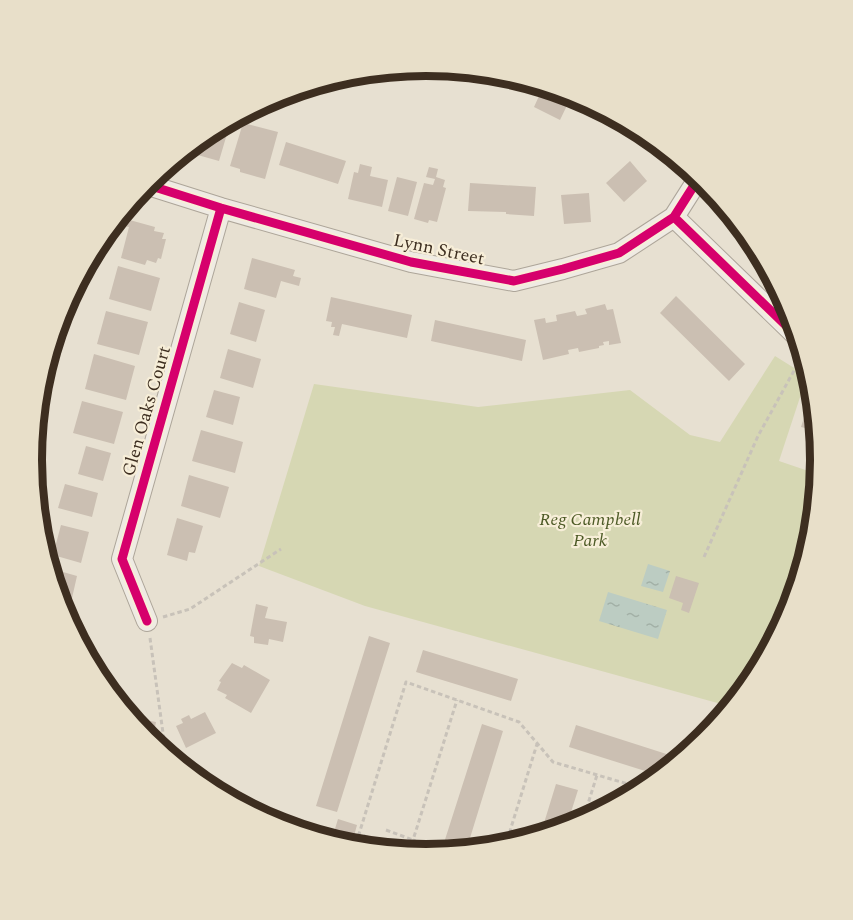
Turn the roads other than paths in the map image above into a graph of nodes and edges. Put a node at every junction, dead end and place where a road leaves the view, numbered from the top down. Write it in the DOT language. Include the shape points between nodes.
graph roads {
  1 [pos="694,184"];
  2 [pos="156,187"];
  3 [pos="221,208"];
  4 [pos="674,217"];
  5 [pos="787,327"];
  6 [pos="147,621"];
  1 -- 4 [label="street, Lynn Street"];
  2 -- 3 [label="street, Lynn Street"];
  3 -- 4 [label="street, Lynn Street" via="411,262 514,281 618,253"];
  3 -- 6 [label="street, Glen Oaks Court" via="122,559"];
  4 -- 5 [label="street"];
}
